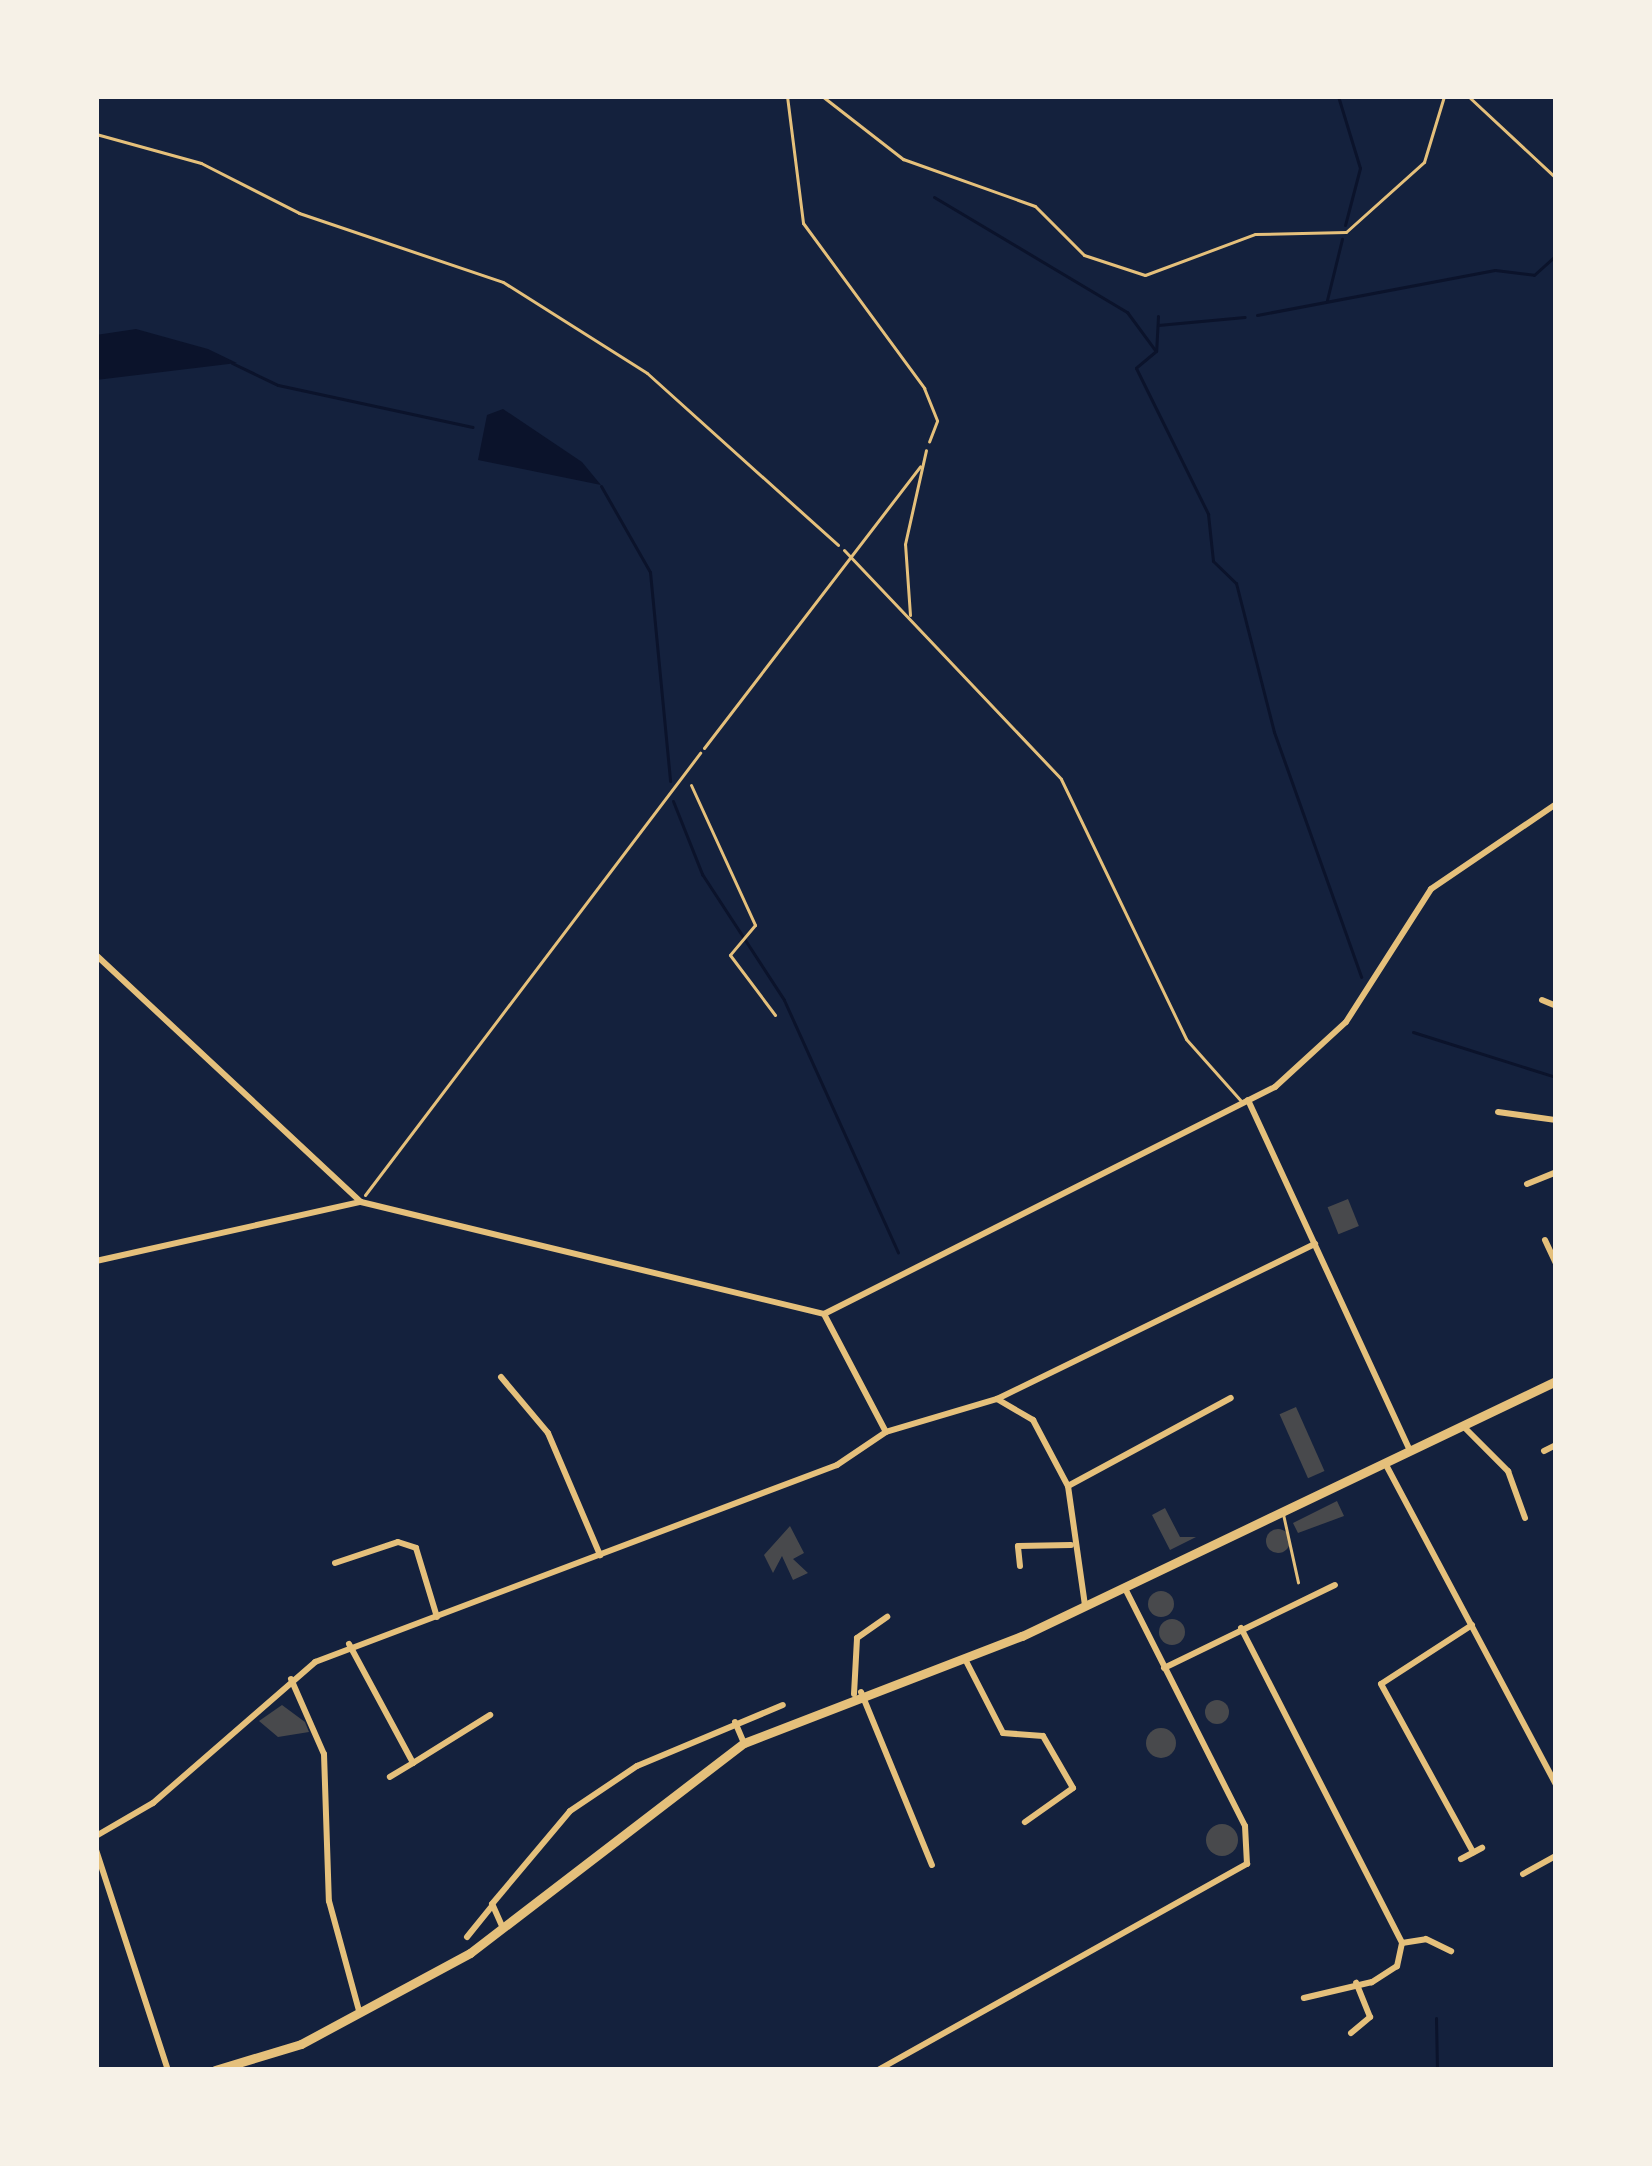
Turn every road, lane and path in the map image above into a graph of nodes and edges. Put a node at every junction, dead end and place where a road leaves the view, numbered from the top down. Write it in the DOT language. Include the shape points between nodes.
graph roads {
  1 [pos="787,96"];
  2 [pos="822,96"];
  3 [pos="1444,96"];
  4 [pos="1468,96"];
  5 [pos="96,134"];
  6 [pos="1556,178"];
  7 [pos="926,450"];
  8 [pos="920,466"];
  9 [pos="846,553"];
  10 [pos="910,617"];
  11 [pos="704,748"];
  12 [pos="692,785"];
  13 [pos="1556,804"];
  14 [pos="96,955"];
  15 [pos="1542,1000"];
  16 [pos="1556,1006"];
  17 [pos="775,1015"];
  18 [pos="1245,1101"];
  19 [pos="1498,1112"];
  20 [pos="1556,1120"];
  21 [pos="1556,1172"];
  22 [pos="1527,1184"];
  23 [pos="361,1202"];
  24 [pos="1545,1240"];
  25 [pos="1315,1244"];
  26 [pos="96,1262"];
  27 [pos="1556,1264"];
  28 [pos="824,1314"];
  29 [pos="501,1377"];
  30 [pos="1556,1381"];
  31 [pos="997,1400"];
  32 [pos="1241,1414"];
  33 [pos="1463,1426"];
  34 [pos="886,1432"];
  35 [pos="1556,1445"];
  36 [pos="1410,1450"];
  37 [pos="1544,1451"];
  38 [pos="1385,1463"];
  39 [pos="1068,1486"];
  40 [pos="1282,1512"];
  41 [pos="1526,1518"];
  42 [pos="1071,1545"];
  43 [pos="600,1555"];
  44 [pos="335,1563"];
  45 [pos="1020,1566"];
  46 [pos="1298,1582"];
  47 [pos="1335,1585"];
  48 [pos="1125,1588"];
  49 [pos="1085,1606"];
  50 [pos="437,1616"];
  51 [pos="886,1617"];
  52 [pos="1472,1625"];
  53 [pos="1241,1628"];
  54 [pos="349,1644"];
  55 [pos="965,1659"];
  56 [pos="1164,1667"];
  57 [pos="291,1679"];
  58 [pos="857,1693"];
  59 [pos="783,1705"];
  60 [pos="490,1715"];
  61 [pos="735,1722"];
  62 [pos="744,1743"];
  63 [pos="413,1763"];
  64 [pos="390,1777"];
  65 [pos="1556,1785"];
  66 [pos="1024,1822"];
  67 [pos="96,1836"];
  68 [pos="96,1850"];
  69 [pos="1556,1856"];
  70 [pos="1461,1859"];
  71 [pos="932,1865"];
  72 [pos="1522,1874"];
  73 [pos="491,1907"];
  74 [pos="504,1929"];
  75 [pos="467,1937"];
  76 [pos="1402,1943"];
  77 [pos="1451,1951"];
  78 [pos="1356,1983"];
  79 [pos="1304,1998"];
  80 [pos="360,2014"];
  81 [pos="1351,2033"];
  82 [pos="168,2070"];
  83 [pos="215,2070"];
  84 [pos="878,2070"];
  1 -- 7 [label="path" via="803,223 924,388 937,421"];
  2 -- 3 [label="path" via="904,159 1035,206 1084,255 1145,275 1255,234 1346,232 1424,162"];
  4 -- 6 [label="path"];
  5 -- 9 [label="path" via="201,163 299,214 503,282 647,373"];
  7 -- 8 [label="lane"];
  8 -- 9 [label="lane"];
  8 -- 10 [label="lane" via="905,544"];
  9 -- 10 [label="lane"];
  9 -- 11 [label="lane"];
  10 -- 18 [label="lane" via="1061,779 1186,1039"];
  11 -- 23 [label="path"];
  12 -- 17 [label="path" via="755,926 730,956"];
  13 -- 18 [label="street" via="1431,889 1346,1022"];
  14 -- 23 [label="street"];
  15 -- 16 [label="street"];
  18 -- 25 [label="street"];
  18 -- 28 [label="street"];
  19 -- 20 [label="street"];
  21 -- 22 [label="street"];
  23 -- 26 [label="street"];
  23 -- 28 [label="street"];
  24 -- 27 [label="street"];
  25 -- 31 [label="street"];
  25 -- 36 [label="street"];
  28 -- 34 [label="street"];
  29 -- 43 [label="street" via="548,1433"];
  30 -- 33 [label="main road"];
  31 -- 34 [label="street"];
  31 -- 39 [label="street" via="1033,1420"];
  32 -- 39 [label="street" via="1233,1402"];
  33 -- 36 [label="main road"];
  33 -- 41 [label="street" via="1508,1471"];
  34 -- 43 [label="street" via="837,1465"];
  35 -- 37 [label="street"];
  36 -- 38 [label="main road"];
  38 -- 40 [label="main road"];
  38 -- 52 [label="street"];
  39 -- 42 [label="street"];
  40 -- 46 [label="lane"];
  40 -- 48 [label="main road"];
  42 -- 45 [label="street" via="1018,1546"];
  42 -- 49 [label="street"];
  43 -- 50 [label="street"];
  44 -- 50 [label="street" via="398,1542 416,1548"];
  47 -- 53 [label="street"];
  48 -- 49 [label="main road"];
  48 -- 56 [label="street"];
  49 -- 55 [label="main road"];
  50 -- 54 [label="street"];
  51 -- 58 [label="street" via="857,1638"];
  52 -- 65 [label="street"];
  52 -- 70 [label="street" via="1382,1678 1478,1850"];
  53 -- 56 [label="street"];
  53 -- 76 [label="street"];
  54 -- 57 [label="street"];
  54 -- 63 [label="street"];
  55 -- 58 [label="main road"];
  55 -- 66 [label="street" via="997,1725 1043,1736 1073,1788"];
  56 -- 84 [label="street" via="1245,1826 1247,1864"];
  57 -- 67 [label="street" via="153,1803"];
  57 -- 80 [label="street" via="324,1754 342,1970"];
  58 -- 62 [label="main road"];
  58 -- 71 [label="street"];
  59 -- 61 [label="street"];
  60 -- 63 [label="street"];
  61 -- 62 [label="street"];
  61 -- 73 [label="street" via="569,1811"];
  62 -- 74 [label="main road"];
  63 -- 64 [label="street"];
  68 -- 82 [label="street"];
  69 -- 72 [label="street"];
  73 -- 74 [label="street"];
  73 -- 75 [label="street"];
  74 -- 80 [label="main road"];
  76 -- 77 [label="street" via="1426,1939"];
  76 -- 78 [label="street" via="1397,1966"];
  78 -- 79 [label="street"];
  78 -- 81 [label="street" via="1370,2017"];
  80 -- 83 [label="main road"];
}
